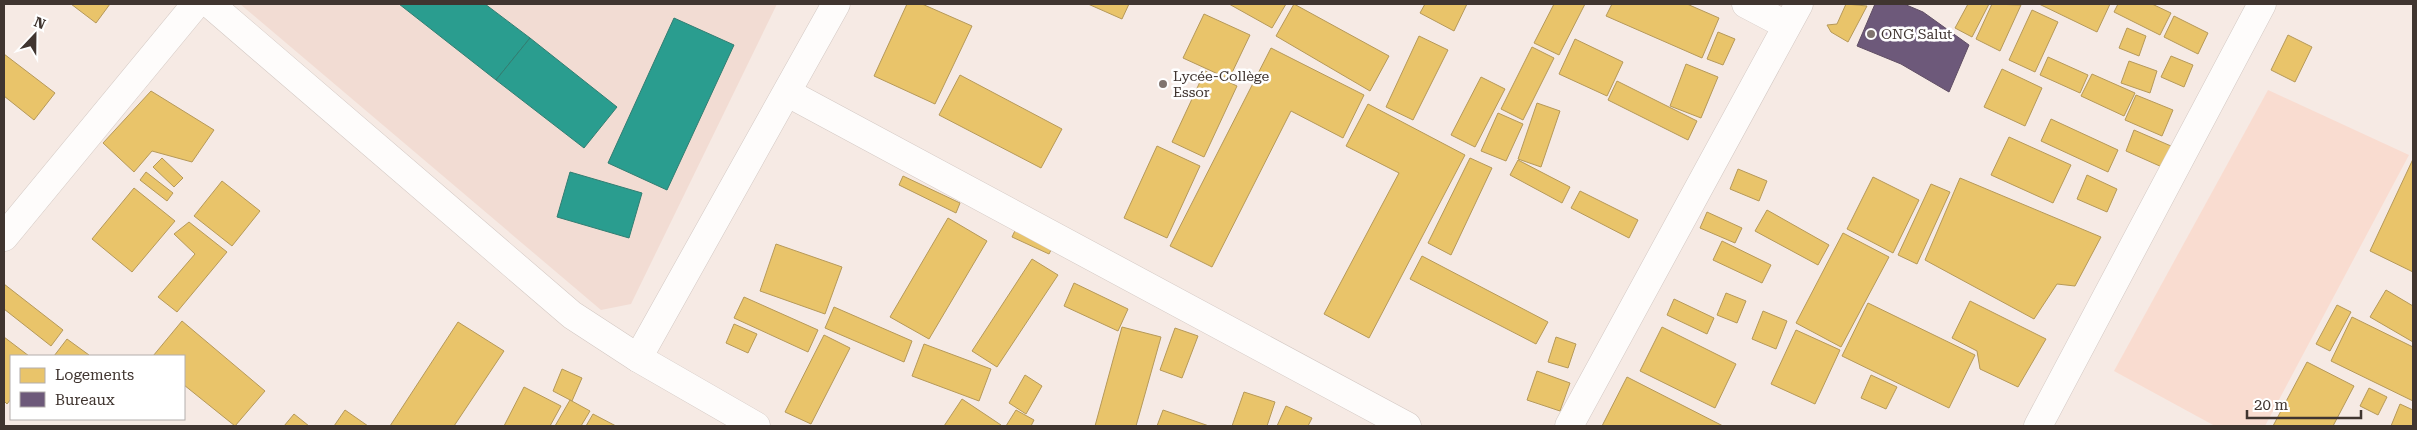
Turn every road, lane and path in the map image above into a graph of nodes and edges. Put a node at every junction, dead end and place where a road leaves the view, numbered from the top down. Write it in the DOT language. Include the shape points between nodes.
graph roads {
  1 [pos="196,4"];
  2 [pos="210,4"];
  3 [pos="836,4"];
  4 [pos="1746,4"];
  5 [pos="2262,4"];
  6 [pos="1793,14"];
  7 [pos="788,93"];
  8 [pos="4,237"];
  9 [pos="638,358"];
  10 [pos="756,426"];
  11 [pos="1407,426"];
  12 [pos="1569,426"];
  13 [pos="2038,426"];
  1 -- 8 [label="street"];
  2 -- 9 [label="street" via="572,315"];
  3 -- 7 [label="street"];
  4 -- 6 [label="street"];
  5 -- 13 [label="street"];
  6 -- 12 [label="street"];
  7 -- 9 [label="street"];
  7 -- 11 [label="street"];
  9 -- 10 [label="street"];
}
